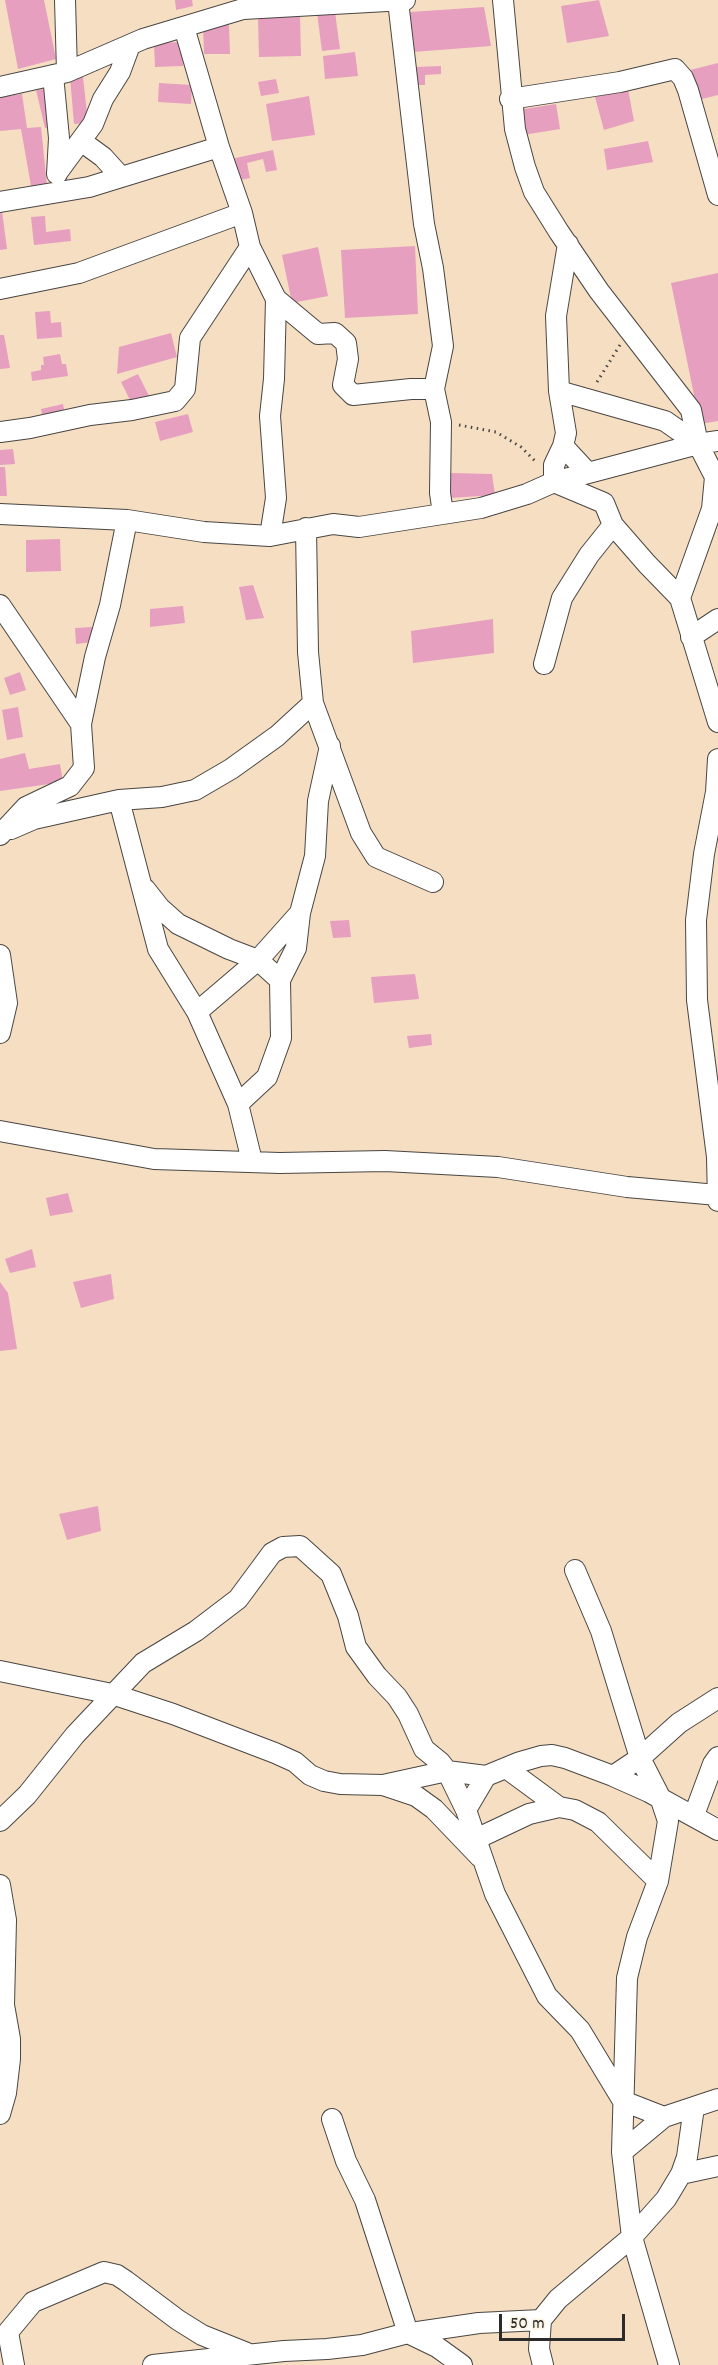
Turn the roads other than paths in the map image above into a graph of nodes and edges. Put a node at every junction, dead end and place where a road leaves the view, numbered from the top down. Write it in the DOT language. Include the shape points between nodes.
graph roads {
  1 [pos="65,0"];
  2 [pos="405,0"];
  3 [pos="502,0"];
  4 [pos="368,1"];
  5 [pos="398,1"];
  6 [pos="242,5"];
  7 [pos="184,27"];
  8 [pos="130,45"];
  9 [pos="60,74"];
  10 [pos="0,87"];
  11 [pos="510,99"];
  12 [pos="93,124"];
  13 [pos="81,141"];
  14 [pos="219,147"];
  15 [pos="103,157"];
  16 [pos="57,173"];
  17 [pos="121,177"];
  18 [pos="52,194"];
  19 [pos="718,195"];
  20 [pos="0,202"];
  21 [pos="242,213"];
  22 [pos="568,244"];
  23 [pos="250,247"];
  24 [pos="0,289"];
  25 [pos="276,299"];
  26 [pos="434,389"];
  27 [pos="559,392"];
  28 [pos="0,432"];
  29 [pos="718,441"];
  30 [pos="698,444"];
  31 [pos="563,446"];
  32 [pos="588,473"];
  33 [pos="554,482"];
  34 [pos="443,513"];
  35 [pos="0,514"];
  36 [pos="126,520"];
  37 [pos="613,525"];
  38 [pos="306,528"];
  39 [pos="270,536"];
  40 [pos="680,598"];
  41 [pos="0,605"];
  42 [pos="718,619"];
  43 [pos="691,637"];
  44 [pos="544,664"];
  45 [pos="313,703"];
  46 [pos="718,722"];
  47 [pos="81,724"];
  48 [pos="330,746"];
  49 [pos="718,759"];
  50 [pos="119,800"];
  51 [pos="0,836"];
  52 [pos="433,882"];
  53 [pos="141,885"];
  54 [pos="300,913"];
  55 [pos="0,955"];
  56 [pos="258,960"];
  57 [pos="280,980"];
  58 [pos="197,1012"];
  59 [pos="0,1033"];
  60 [pos="238,1104"];
  61 [pos="0,1131"];
  62 [pos="252,1161"];
  63 [pos="718,1195"];
  64 [pos="718,1201"];
  65 [pos="575,1570"];
  66 [pos="0,1671"];
  67 [pos="112,1694"];
  68 [pos="718,1698"];
  69 [pos="718,1757"];
  70 [pos="640,1758"];
  71 [pos="506,1768"];
  72 [pos="447,1771"];
  73 [pos="486,1776"];
  74 [pos="613,1776"];
  75 [pos="383,1785"];
  76 [pos="660,1797"];
  77 [pos="559,1807"];
  78 [pos="466,1810"];
  79 [pos="680,1814"];
  80 [pos="0,1821"];
  81 [pos="718,1830"];
  82 [pos="476,1839"];
  83 [pos="484,1860"];
  84 [pos="658,1881"];
  85 [pos="0,1885"];
  86 [pos="718,2099"];
  87 [pos="623,2101"];
  88 [pos="694,2108"];
  89 [pos="0,2114"];
  90 [pos="664,2117"];
  91 [pos="332,2119"];
  92 [pos="622,2152"];
  93 [pos="718,2166"];
  94 [pos="681,2174"];
  95 [pos="632,2237"];
  96 [pos="541,2320"];
  97 [pos="4,2332"];
  98 [pos="408,2333"];
  99 [pos="249,2354"];
  100 [pos="537,2360"];
  101 [pos="14,2365"];
  102 [pos="153,2365"];
  103 [pos="462,2365"];
  104 [pos="669,2365"];
  1 -- 9 [label="street"];
  2 -- 5 [label="street"];
  3 -- 11 [label="street"];
  4 -- 5 [label="street"];
  4 -- 6 [label="street"];
  5 -- 26 [label="street" via="424,224 443,346"];
  6 -- 7 [label="street"];
  7 -- 8 [label="street"];
  7 -- 14 [label="street"];
  8 -- 9 [label="street"];
  8 -- 12 [label="street"];
  9 -- 10 [label="street"];
  9 -- 16 [label="street"];
  11 -- 19 [label="street" via="675,69 688,90"];
  11 -- 22 [label="street" via="525,168 546,213"];
  12 -- 13 [label="street"];
  12 -- 15 [label="street"];
  13 -- 15 [label="street"];
  13 -- 16 [label="street"];
  14 -- 17 [label="street"];
  14 -- 21 [label="street"];
  15 -- 17 [label="street"];
  16 -- 18 [label="street"];
  17 -- 18 [label="street"];
  18 -- 20 [label="street"];
  21 -- 23 [label="street"];
  21 -- 24 [label="street" via="79,273"];
  22 -- 27 [label="street" via="556,316"];
  22 -- 30 [label="street" via="599,291 691,410"];
  23 -- 25 [label="street"];
  23 -- 28 [label="street" via="190,338 186,389 175,401"];
  25 -- 26 [label="street" via="318,334 334,333 346,343 348,359 343,385 353,395"];
  25 -- 39 [label="street" via="270,416 276,498"];
  26 -- 34 [label="street" via="441,422"];
  27 -- 30 [label="street" via="665,421"];
  27 -- 31 [label="street" via="566,433"];
  29 -- 30 [label="street"];
  30 -- 32 [label="street"];
  30 -- 40 [label="street" via="715,477 712,509"];
  31 -- 32 [label="street"];
  31 -- 33 [label="street" via="554,465"];
  32 -- 33 [label="street"];
  33 -- 34 [label="street" via="481,508"];
  33 -- 37 [label="street" via="604,503"];
  34 -- 38 [label="street" via="359,527 333,524"];
  35 -- 36 [label="street"];
  36 -- 39 [label="street" via="204,532"];
  36 -- 47 [label="street"];
  37 -- 40 [label="street"];
  37 -- 44 [label="street" via="562,598"];
  38 -- 39 [label="street"];
  38 -- 45 [label="street"];
  40 -- 43 [label="street"];
  41 -- 47 [label="street"];
  42 -- 43 [label="street"];
  43 -- 46 [label="street"];
  45 -- 48 [label="street"];
  45 -- 50 [label="street" via="277,736 195,790"];
  47 -- 51 [label="street" via="84,768 70,786 26,807"];
  48 -- 52 [label="street" via="361,833 376,857"];
  48 -- 54 [label="street" via="318,801 315,856"];
  49 -- 63 [label="street" via="696,920 698,1000"];
  50 -- 51 [label="street" via="34,819"];
  50 -- 53 [label="street"];
  53 -- 56 [label="street" via="178,924"];
  53 -- 58 [label="street" via="158,949"];
  54 -- 56 [label="street"];
  54 -- 57 [label="street" via="296,948"];
  55 -- 59 [label="street" via="7,1003"];
  56 -- 57 [label="street"];
  56 -- 58 [label="street"];
  57 -- 60 [label="street" via="281,1038 267,1077"];
  58 -- 60 [label="street"];
  60 -- 62 [label="street"];
  61 -- 62 [label="street" via="154,1159"];
  62 -- 63 [label="street" via="385,1161 498,1167 627,1187"];
  63 -- 64 [label="street"];
  65 -- 70 [label="street" via="601,1631"];
  66 -- 67 [label="street"];
  67 -- 72 [label="street" via="143,1662 196,1631 238,1599 272,1553 283,1547 300,1546 331,1574 356,1647 397,1697 424,1749"];
  67 -- 75 [label="street" via="275,1753 324,1781"];
  67 -- 80 [label="street"];
  68 -- 70 [label="street" via="678,1724"];
  69 -- 79 [label="street"];
  70 -- 74 [label="street"];
  70 -- 76 [label="street"];
  71 -- 73 [label="street"];
  71 -- 74 [label="street" via="552,1755"];
  71 -- 77 [label="street"];
  72 -- 73 [label="street"];
  72 -- 75 [label="street"];
  72 -- 78 [label="street"];
  73 -- 78 [label="street"];
  74 -- 76 [label="street"];
  75 -- 83 [label="street" via="416,1796 434,1809"];
  76 -- 79 [label="street"];
  77 -- 82 [label="street" via="529,1814"];
  77 -- 84 [label="street" via="598,1822"];
  78 -- 82 [label="street"];
  79 -- 81 [label="street"];
  79 -- 84 [label="street"];
  82 -- 83 [label="street"];
  83 -- 87 [label="street" via="495,1894 547,1996 580,2030"];
  84 -- 87 [label="street" via="627,1978"];
  85 -- 89 [label="street" via="6,1920 4,2005 10,2039 6,2094"];
  86 -- 88 [label="street"];
  87 -- 90 [label="street"];
  87 -- 92 [label="street"];
  88 -- 90 [label="street"];
  88 -- 94 [label="street"];
  90 -- 92 [label="street"];
  91 -- 98 [label="street" via="365,2200"];
  92 -- 95 [label="street"];
  93 -- 94 [label="street"];
  94 -- 95 [label="street" via="666,2199"];
  95 -- 96 [label="street" via="558,2299"];
  95 -- 104 [label="street"];
  96 -- 98 [label="street" via="479,2323"];
  96 -- 100 [label="street"];
  97 -- 99 [label="street" via="33,2302 110,2272 202,2335"];
  97 -- 101 [label="street"];
  98 -- 99 [label="street" via="339,2348"];
  98 -- 103 [label="street" via="438,2347"];
  99 -- 102 [label="street"];
}
